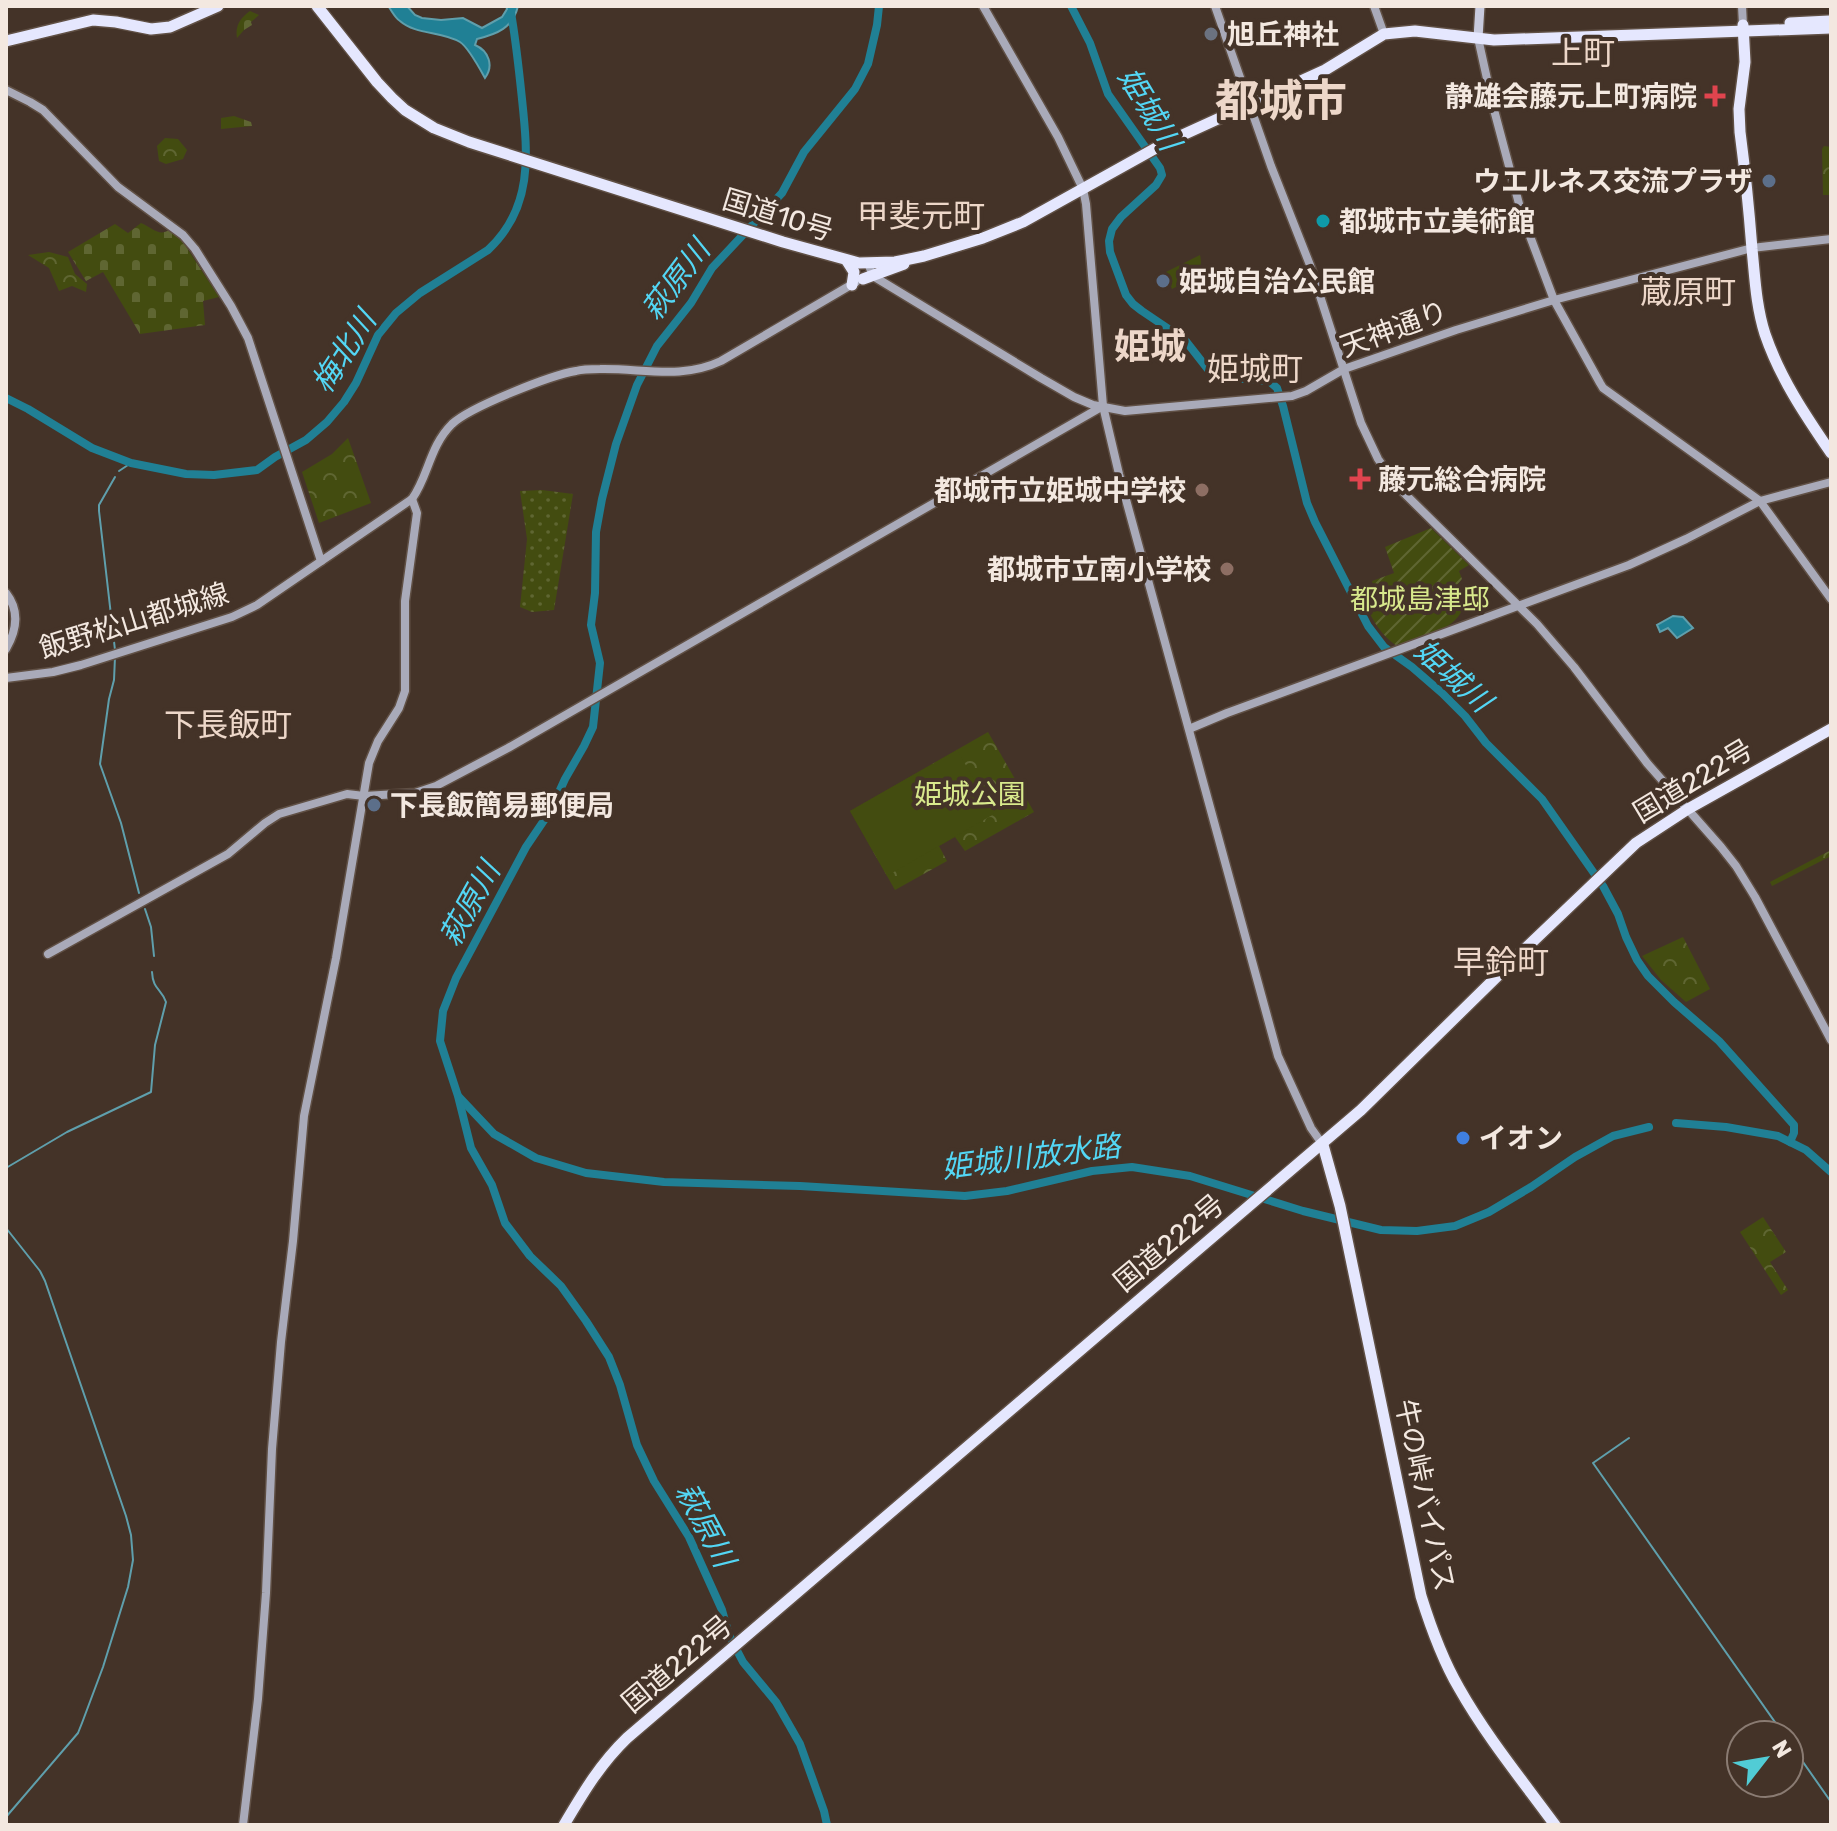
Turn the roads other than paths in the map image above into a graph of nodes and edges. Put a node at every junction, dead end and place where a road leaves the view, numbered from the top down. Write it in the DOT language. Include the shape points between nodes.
graph roads {
  1 [pos="218,6"];
  2 [pos="317,6"];
  3 [pos="983,6"];
  4 [pos="1215,6"];
  5 [pos="1374,6"];
  6 [pos="1480,6"];
  7 [pos="1742,6"];
  8 [pos="1831,21"];
  9 [pos="1744,28"];
  10 [pos="1831,28"];
  11 [pos="1384,34"];
  12 [pos="1478,38"];
  13 [pos="6,41"];
  14 [pos="6,90"];
  15 [pos="1249,104"];
  16 [pos="1083,189"];
  17 [pos="1831,239"];
  18 [pos="1752,248"];
  19 [pos="912,260"];
  20 [pos="847,261"];
  21 [pos="868,263"];
  22 [pos="889,270"];
  23 [pos="863,280"];
  24 [pos="887,285"];
  25 [pos="1554,300"];
  26 [pos="1344,369"];
  27 [pos="1103,406"];
  28 [pos="1831,453"];
  29 [pos="1831,482"];
  30 [pos="412,499"];
  31 [pos="1760,501"];
  32 [pos="321,561"];
  33 [pos="6,593"];
  34 [pos="1831,599"];
  35 [pos="1518,605"];
  36 [pos="6,649"];
  37 [pos="6,678"];
  38 [pos="1189,729"];
  39 [pos="1831,729"];
  40 [pos="364,796"];
  41 [pos="1688,809"];
  42 [pos="48,954"];
  43 [pos="1831,1040"];
  44 [pos="1323,1145"];
  45 [pos="1303,1160"];
  46 [pos="1329,1165"];
  47 [pos="243,1825"];
  48 [pos="564,1825"];
  49 [pos="1555,1825"];
  1 -- 13 [label="highway" via="170,27 93,20"];
  2 -- 20 [label="highway, 国道10号" via="377,82 405,110 434,128"];
  3 -- 16 [label="street"];
  4 -- 15 [label="street"];
  5 -- 11 [label="street"];
  6 -- 12 [label="main road"];
  7 -- 9 [label="street"];
  8 -- 9 [label="highway, 国道10号"];
  9 -- 10 [label="highway, 国道10号"];
  9 -- 12 [label="highway, 国道10号"];
  9 -- 18 [label="highway" via="1739,109"];
  11 -- 12 [label="highway, 国道10号" via="1415,31"];
  11 -- 15 [label="highway, 国道10号" via="1325,70"];
  12 -- 25 [label="street" via="1522,215"];
  14 -- 32 [label="street" via="43,110 118,187 195,249 248,338"];
  15 -- 16 [label="highway, 国道10号"];
  15 -- 26 [label="street"];
  16 -- 19 [label="highway, 国道10号" via="1002,231"];
  16 -- 27 [label="street"];
  17 -- 18 [label="street, 天神通り"];
  18 -- 25 [label="street, 天神通り"];
  18 -- 28 [label="highway" via="1766,335 1795,399"];
  19 -- 21 [label="highway, 国道10号"];
  19 -- 22 [label="highway"];
  20 -- 21 [label="highway, 国道10号"];
  20 -- 23 [label="highway"];
  21 -- 23 [label="street"];
  22 -- 23 [label="highway"];
  22 -- 24 [label="highway"];
  23 -- 24 [label="street, 天神通り"];
  23 -- 30 [label="street" via="709,366 667,373 575,371 486,404 457,420 434,448"];
  24 -- 27 [label="street, 天神通り" via="1062,390"];
  25 -- 26 [label="street, 天神通り"];
  25 -- 31 [label="street" via="1603,388"];
  26 -- 27 [label="street, 天神通り" via="1306,391 1280,397 1125,411"];
  26 -- 35 [label="street" via="1370,445 1388,475"];
  27 -- 38 [label="street"];
  27 -- 40 [label="street" via="505,750 415,793"];
  29 -- 31 [label="street"];
  30 -- 32 [label="street, 飯野松山都城線"];
  30 -- 40 [label="street" via="417,513 405,601 405,691 372,753"];
  31 -- 34 [label="street"];
  31 -- 35 [label="street" via="1650,556"];
  32 -- 37 [label="street, 飯野松山都城線" via="232,617 66,669"];
  33 -- 36 [label="street" via="17,617"];
  35 -- 38 [label="street"];
  35 -- 41 [label="street"];
  38 -- 44 [label="street" via="1278,1056"];
  39 -- 41 [label="highway, 国道222号"];
  40 -- 42 [label="street" via="347,794 279,814 228,854"];
  40 -- 47 [label="street" via="304,1116 272,1449 259,1687"];
  41 -- 43 [label="street" via="1736,866"];
  41 -- 44 [label="highway, 国道222号" via="1646,835 1598,879"];
  44 -- 45 [label="highway, 国道222号"];
  44 -- 46 [label="highway, 牛の峠バイパス"];
  45 -- 46 [label="highway"];
  45 -- 48 [label="highway, 国道222号" via="649,1719 595,1773"];
  46 -- 49 [label="highway, 牛の峠バイパス" via="1421,1596 1459,1689 1519,1764"];
}
